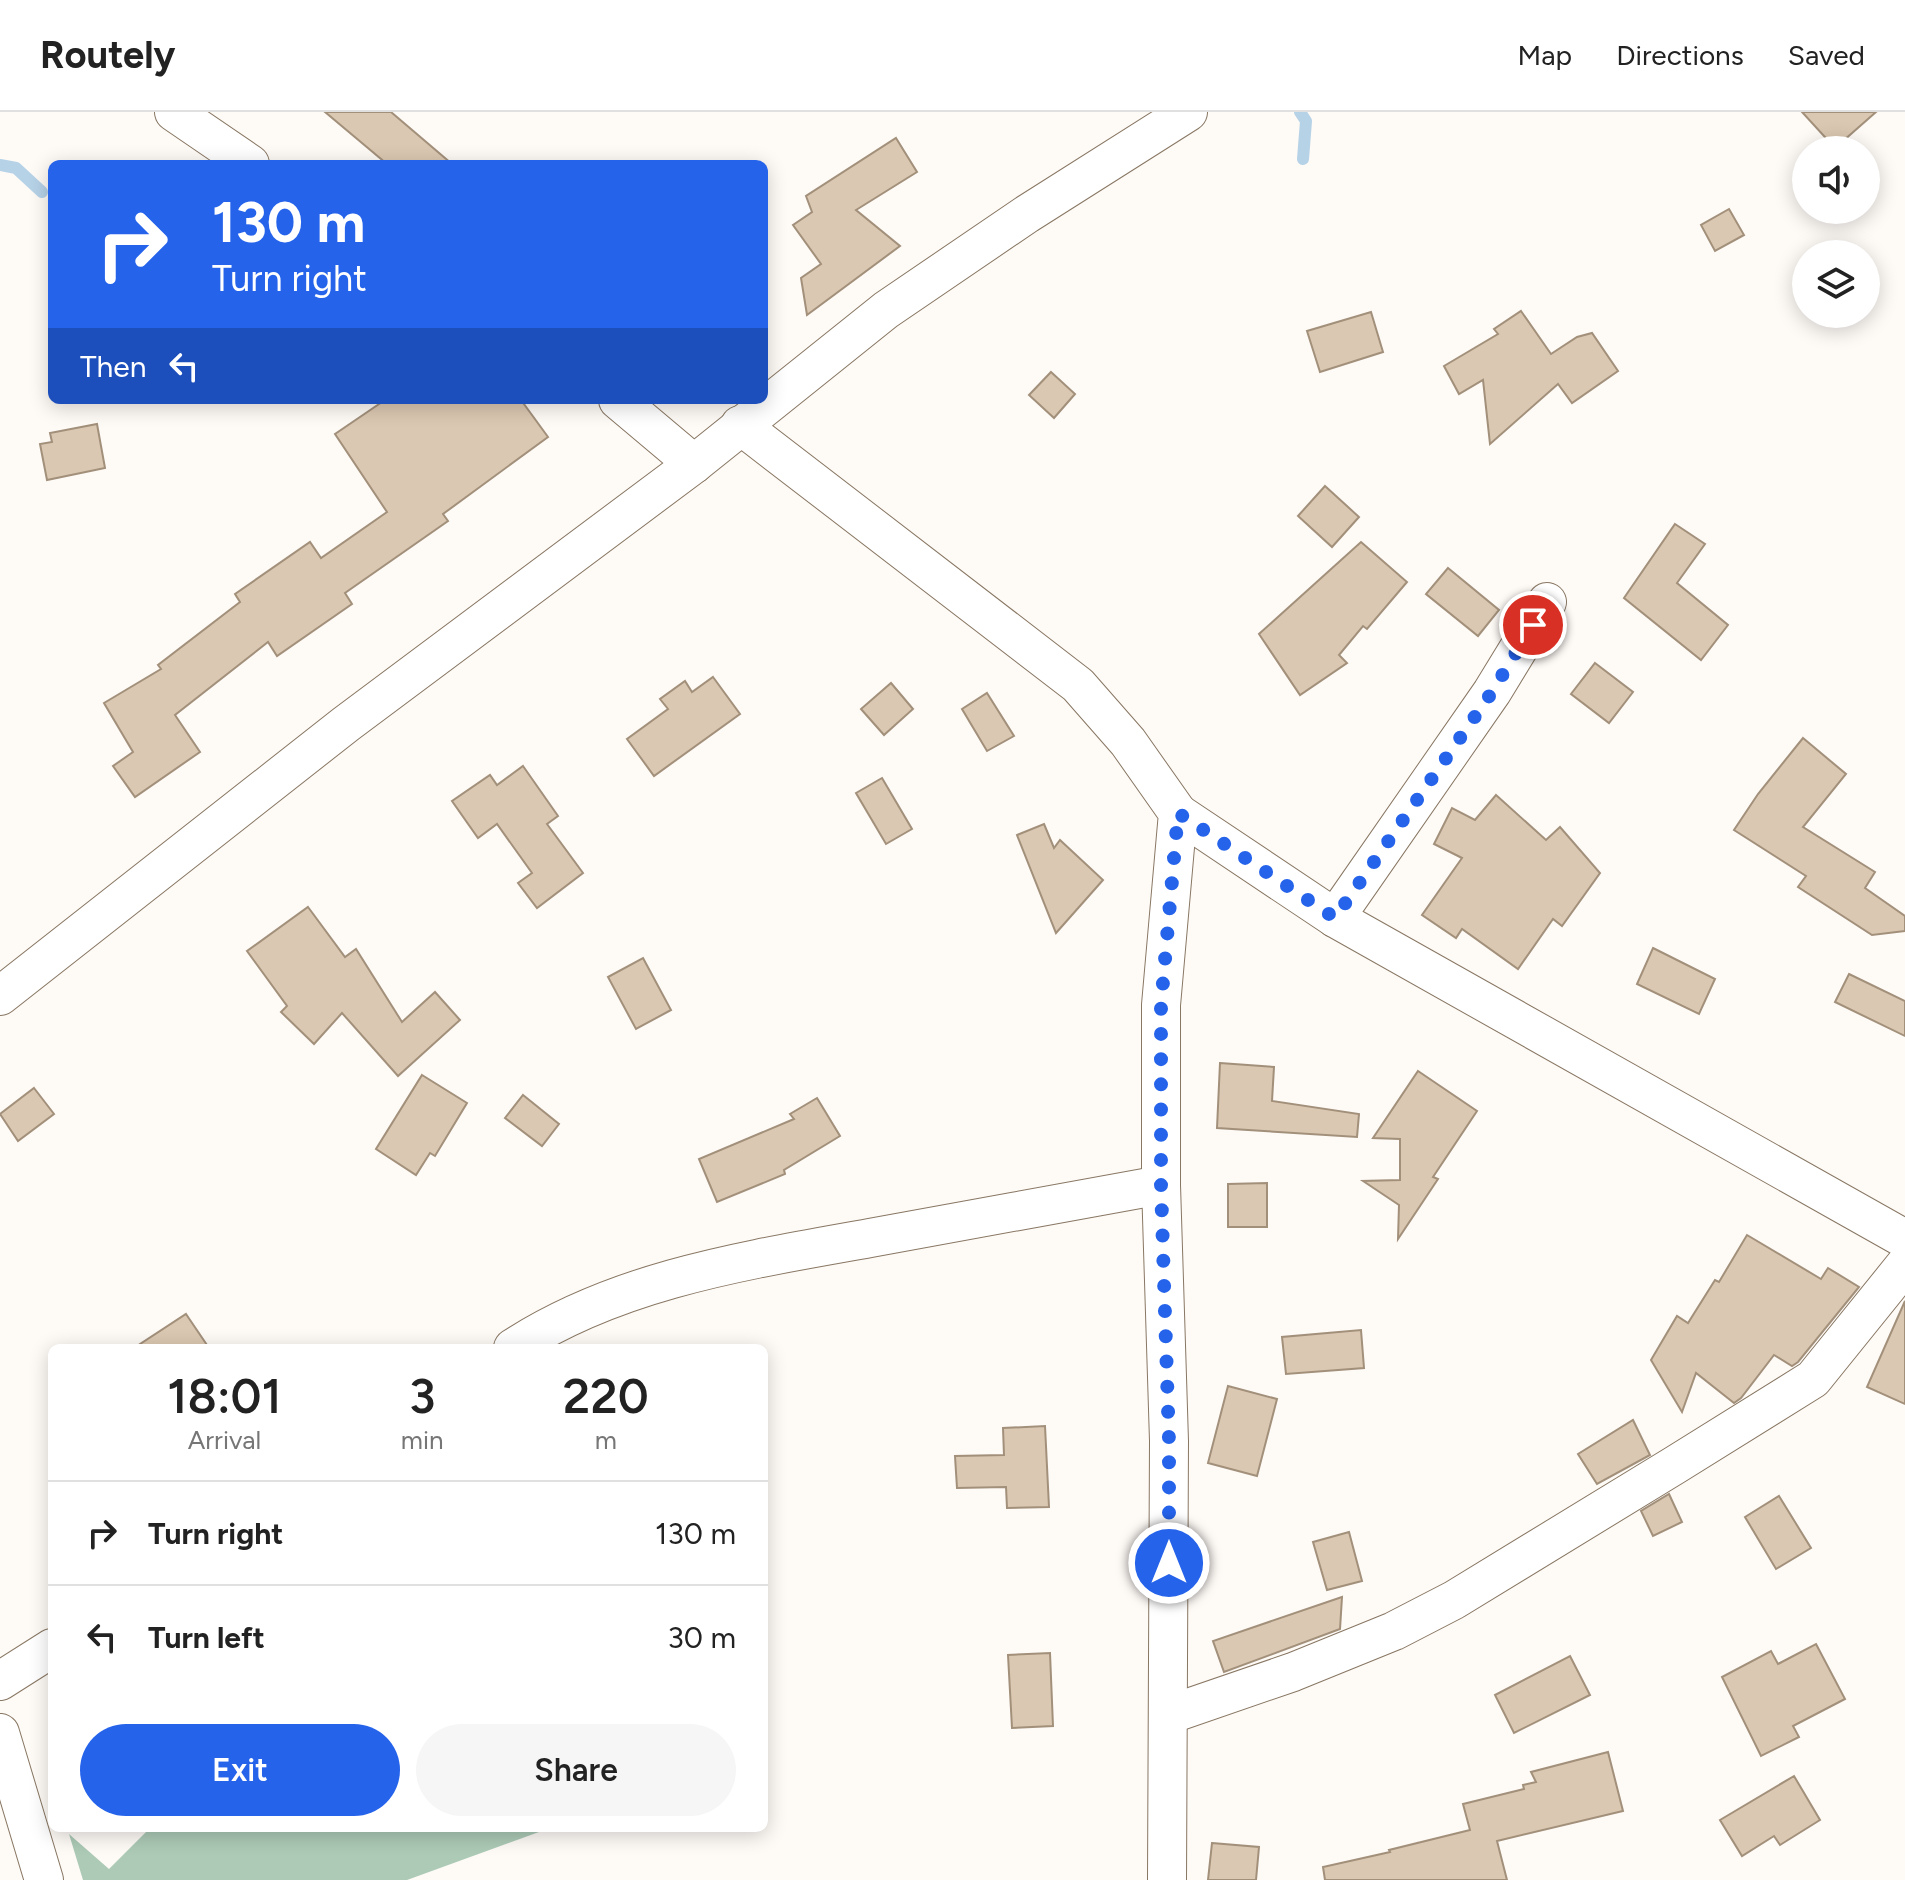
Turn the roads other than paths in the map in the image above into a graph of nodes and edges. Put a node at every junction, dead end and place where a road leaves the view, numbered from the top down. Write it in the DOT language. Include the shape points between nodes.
graph roads {
  1 [pos="174,112"];
  2 [pos="1188,112"];
  3 [pos="244,160"];
  4 [pos="768,403"];
  5 [pos="623,404"];
  6 [pos="767,404"];
  7 [pos="740,425"];
  8 [pos="694,464"];
  9 [pos="1547,602"];
  10 [pos="1178,813"];
  11 [pos="1335,918"];
  12 [pos="0,996"];
  13 [pos="1161,1185"];
  14 [pos="1905,1239"];
  15 [pos="1905,1265"];
  16 [pos="521,1344"];
  17 [pos="48,1651"];
  18 [pos="0,1681"];
  19 [pos="1168,1715"];
  20 [pos="0,1733"];
  21 [pos="44,1880"];
  22 [pos="1167,1880"];
  1 -- 3 [label="street"];
  2 -- 4 [label="street" via="886,310"];
  5 -- 8 [label="street"];
  6 -- 7 [label="street"];
  7 -- 8 [label="street"];
  7 -- 10 [label="street" via="1078,685 1128,742"];
  8 -- 12 [label="street" via="346,724"];
  9 -- 11 [label="street" via="1492,692"];
  10 -- 11 [label="street"];
  10 -- 13 [label="street" via="1161,1005"];
  11 -- 14 [label="street"];
  13 -- 16 [label="street" via="730,1264 654,1284 581,1312"];
  13 -- 19 [label="street" via="1169,1441"];
  15 -- 19 [label="street" via="1813,1379 1454,1600 1293,1672"];
  17 -- 18 [label="street"];
  19 -- 22 [label="street"];
  20 -- 21 [label="street"];
}
